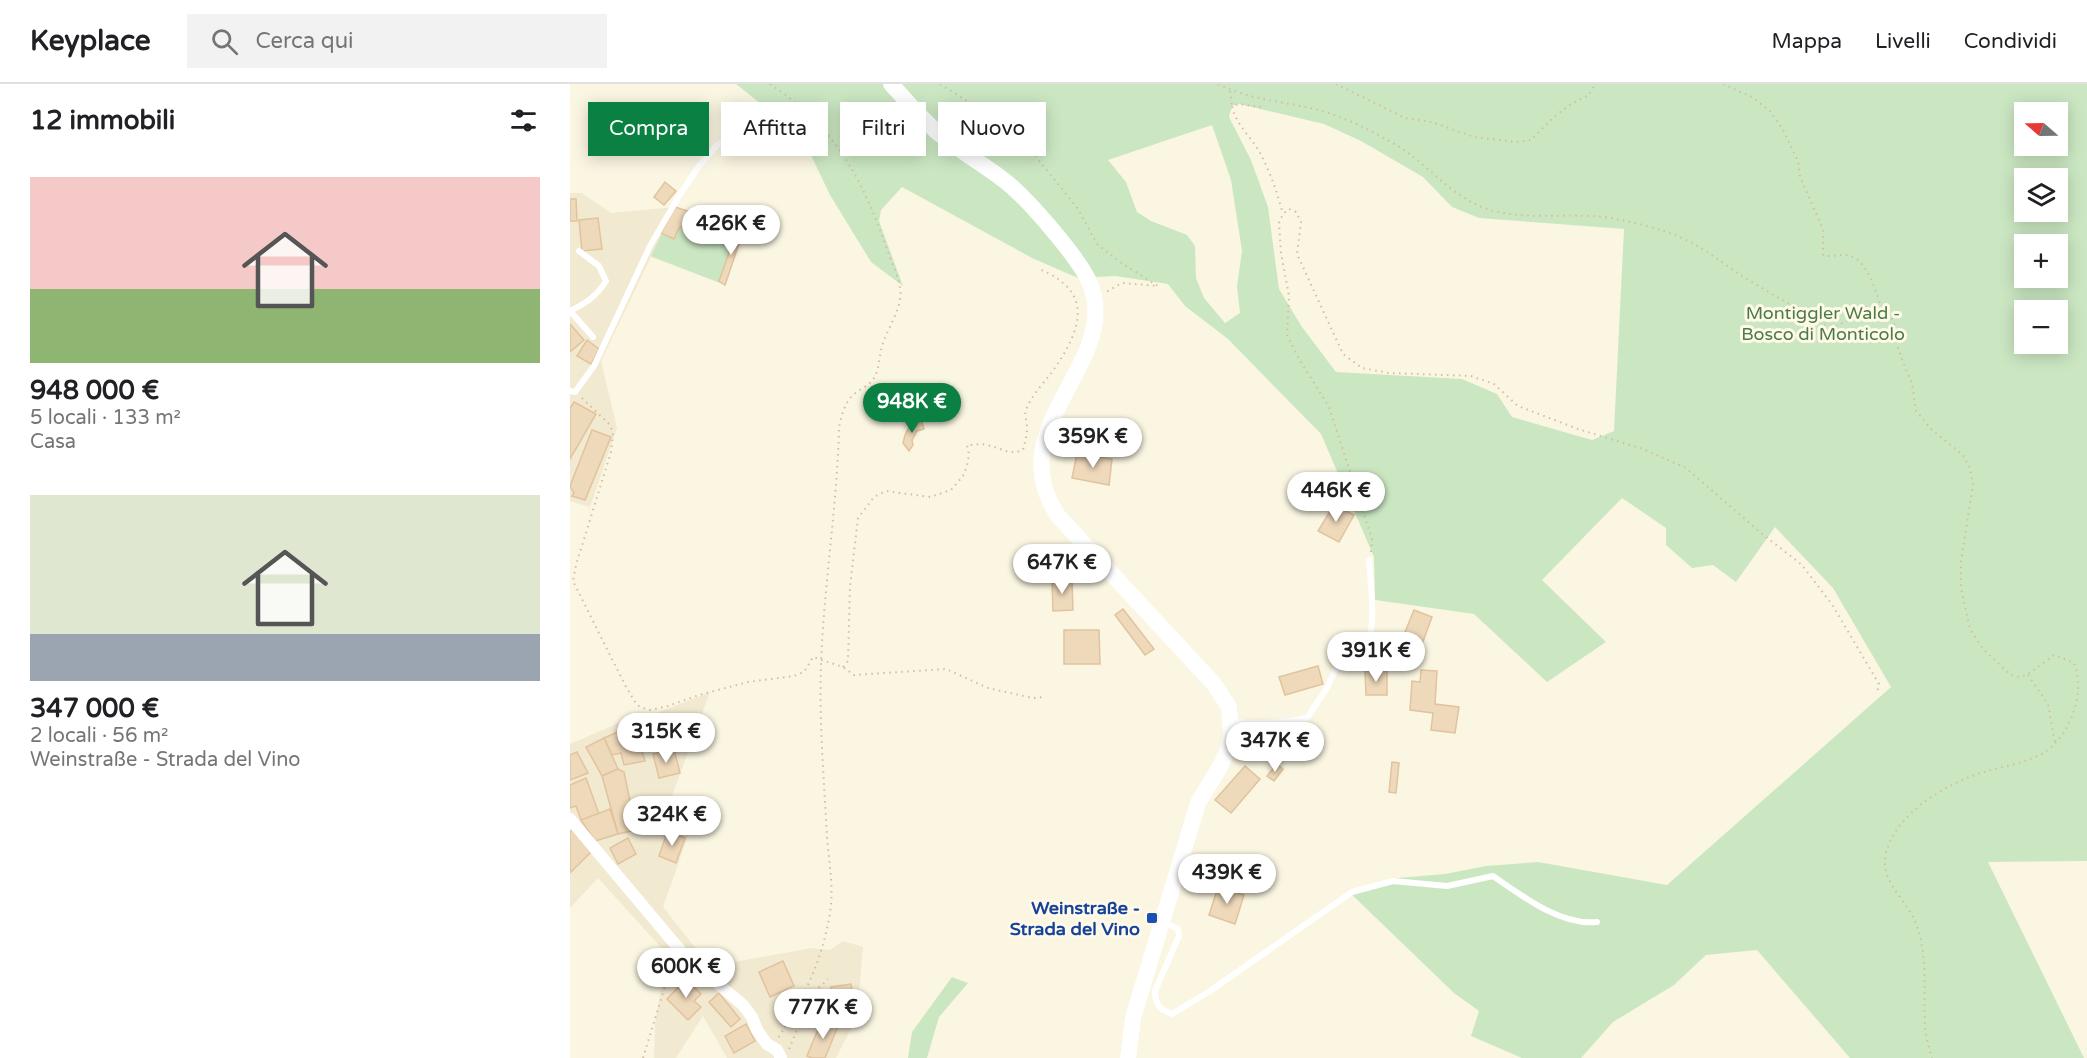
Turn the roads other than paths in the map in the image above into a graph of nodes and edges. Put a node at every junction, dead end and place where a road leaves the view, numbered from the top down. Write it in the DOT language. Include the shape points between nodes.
graph roads {
  1 [pos="891,84"];
  2 [pos="721,143"];
  3 [pos="579,251"];
  4 [pos="570,311"];
  5 [pos="593,337"];
  6 [pos="572,392"];
  7 [pos="1369,560"];
  8 [pos="1231,721"];
  9 [pos="571,823"];
  10 [pos="1162,922"];
  11 [pos="1598,922"];
  12 [pos="784,1056"];
  13 [pos="1128,1058"];
  1 -- 8 [label="main road" via="933,129 1006,181 1083,269 1092,289 1095,317 1087,349 1044,443 1040,460 1045,490 1059,517 1214,684 1229,707"];
  2 -- 6 [label="lane" via="679,196 650,246 594,366"];
  3 -- 4 [label="lane" via="599,266 606,282 589,302"];
  4 -- 5 [label="lane"];
  7 -- 8 [label="lane" via="1371,640 1365,653 1346,660 1335,670 1307,718 1253,724"];
  8 -- 10 [label="main road" via="1229,747 1198,803"];
  9 -- 12 [label="street" via="685,956 743,1005 766,1044"];
  10 -- 11 [label="lane" via="1178,929 1179,936 1155,992 1155,1001 1163,1011 1172,1014 1352,892 1393,881 1447,886 1493,876 1553,913 1585,923"];
  10 -- 13 [label="main road" via="1133,1018"];
}
